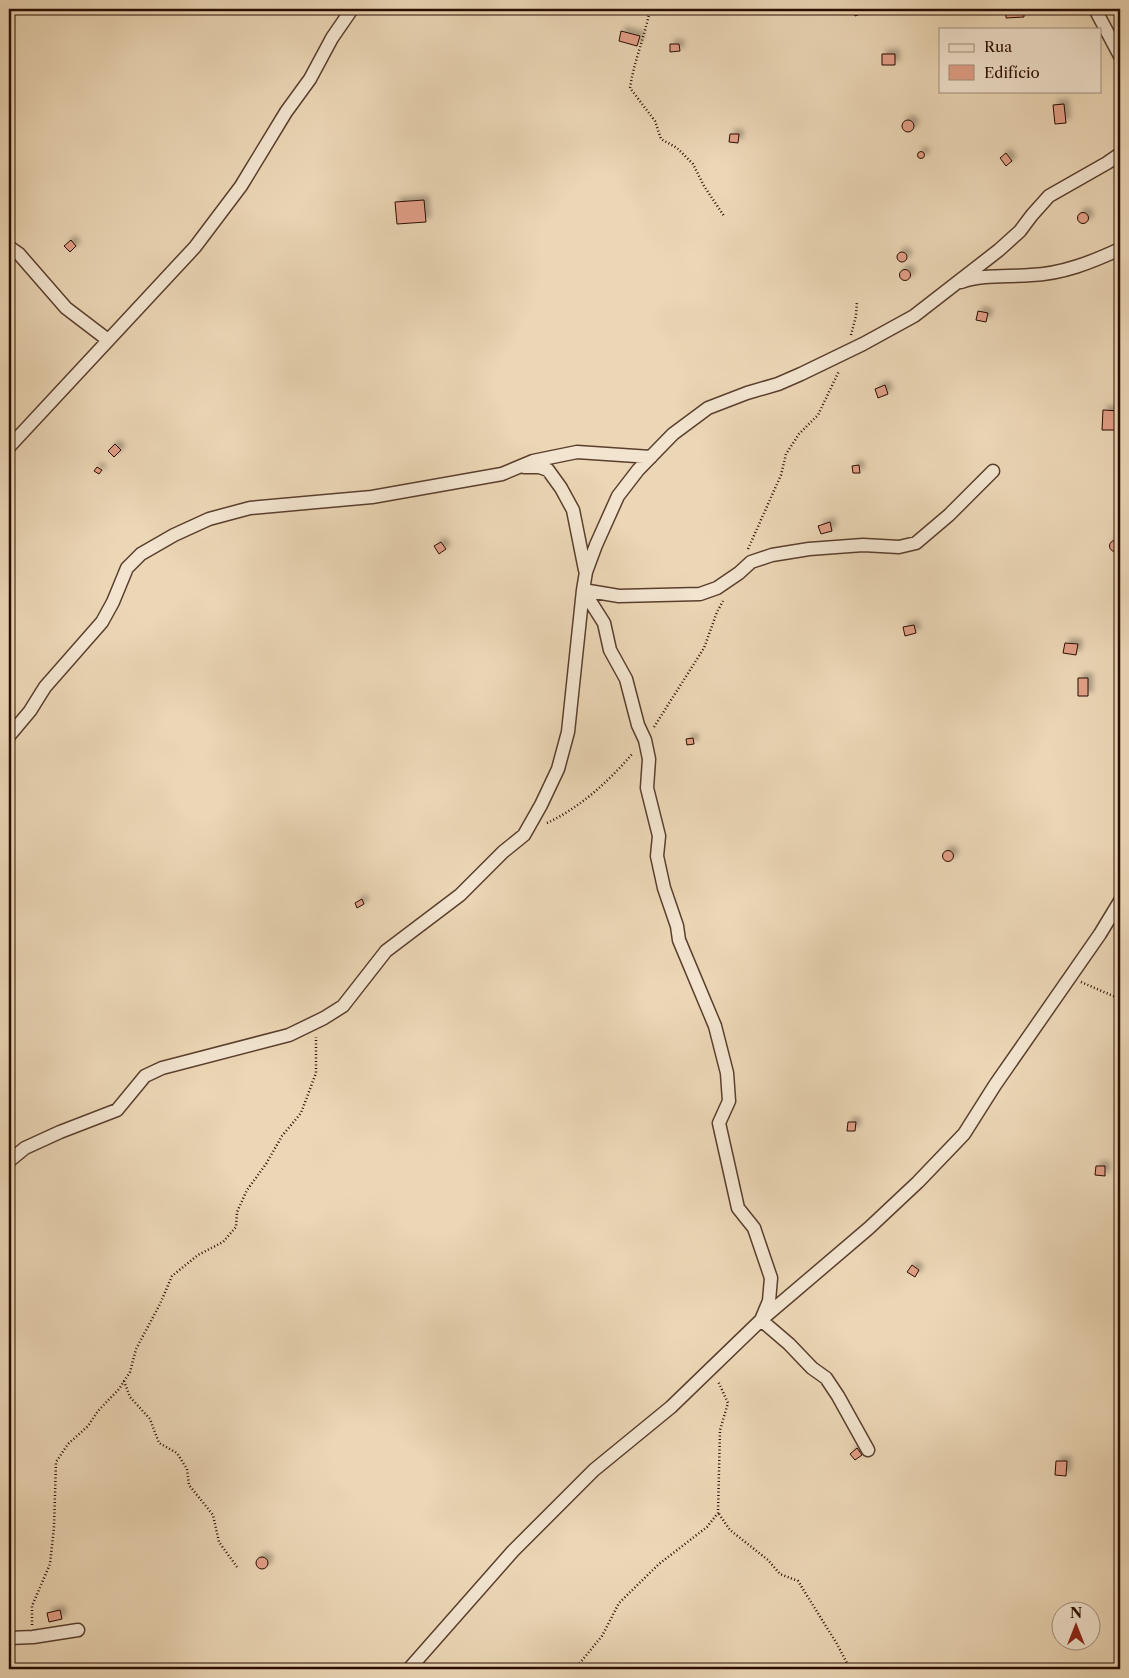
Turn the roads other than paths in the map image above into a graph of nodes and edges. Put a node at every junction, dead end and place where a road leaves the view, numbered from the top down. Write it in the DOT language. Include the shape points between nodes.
graph roads {
  1 [pos="352,9"];
  2 [pos="1095,9"];
  3 [pos="1120,56"];
  4 [pos="1120,154"];
  5 [pos="9,246"];
  6 [pos="1120,249"];
  7 [pos="952,286"];
  8 [pos="108,340"];
  9 [pos="9,447"];
  10 [pos="651,457"];
  11 [pos="519,467"];
  12 [pos="993,471"];
  13 [pos="586,572"];
  14 [pos="583,590"];
  15 [pos="9,736"];
  16 [pos="1120,901"];
  17 [pos="9,1161"];
  18 [pos="761,1320"];
  19 [pos="868,1450"];
  20 [pos="78,1630"];
  21 [pos="9,1638"];
  22 [pos="409,1669"];
  1 -- 8 [label="street" via="223,212 195,247"];
  2 -- 3 [label="street"];
  4 -- 7 [label="street" via="1050,196 1020,231"];
  5 -- 8 [label="street" via="66,308"];
  6 -- 7 [label="street" via="1068,269 1032,275 994,276"];
  7 -- 10 [label="street" via="914,316 855,348 778,384 708,408 673,434"];
  8 -- 9 [label="street"];
  10 -- 11 [label="street" via="578,452"];
  10 -- 13 [label="street" via="618,496"];
  11 -- 13 [label="street" via="548,470 561,488 572,510"];
  11 -- 15 [label="street" via="502,474 372,497 250,508 209,519 174,535 141,554 127,568 102,622 44,687 30,711"];
  12 -- 14 [label="street" via="916,543 899,547 863,545 809,549 772,555 751,562 716,588 700,594 619,596"];
  13 -- 14 [label="street"];
  14 -- 17 [label="street" via="568,732 558,769 524,835 460,895 386,951 343,1006 289,1035 162,1068 145,1076 117,1110 25,1148"];
  14 -- 18 [label="street" via="604,623 610,650 626,679 645,740 647,788 659,836 657,856 664,888 680,940 715,1026 727,1073 729,1101 719,1123 738,1208 754,1228 771,1278 769,1301"];
  16 -- 18 [label="street" via="964,1134 869,1228"];
  18 -- 19 [label="street" via="826,1378"];
  18 -- 22 [label="street" via="671,1406 594,1470 552,1511"];
  20 -- 21 [label="street"];
}
